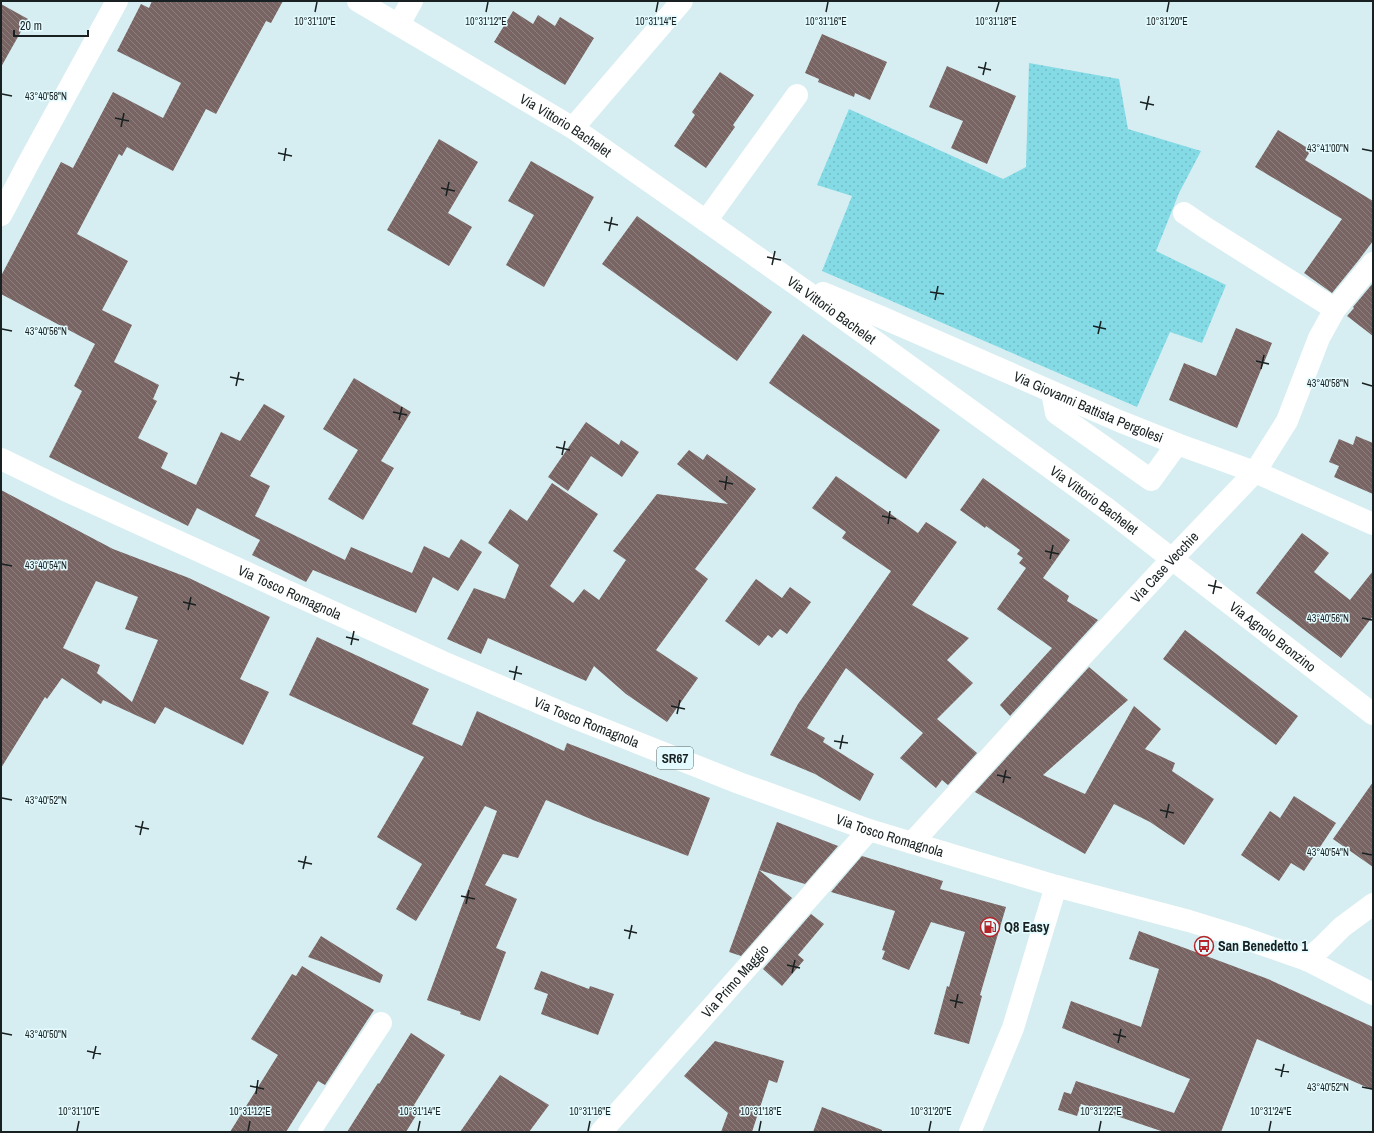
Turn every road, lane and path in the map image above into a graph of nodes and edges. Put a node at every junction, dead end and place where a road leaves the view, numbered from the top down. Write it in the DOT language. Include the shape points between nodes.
graph roads {
  1 [pos="117,1"];
  2 [pos="358,1"];
  3 [pos="412,1"];
  4 [pos="682,1"];
  5 [pos="399,24"];
  6 [pos="797,95"];
  7 [pos="573,128"];
  8 [pos="1184,213"];
  9 [pos="1,215"];
  10 [pos="706,221"];
  11 [pos="1373,263"];
  12 [pos="804,290"];
  13 [pos="1335,309"];
  14 [pos="1052,392"];
  15 [pos="1177,444"];
  16 [pos="1,458"];
  17 [pos="1255,472"];
  18 [pos="1373,524"];
  19 [pos="1172,559"];
  20 [pos="1373,714"];
  21 [pos="869,830"];
  22 [pos="912,843"];
  23 [pos="1056,886"];
  24 [pos="1373,904"];
  25 [pos="1307,960"];
  26 [pos="1373,994"];
  27 [pos="381,1023"];
  28 [pos="309,1132"];
  29 [pos="602,1132"];
  30 [pos="970,1132"];
  1 -- 9 [label="street"];
  2 -- 5 [label="street, Via Vittorio Bachelet"];
  3 -- 5 [label="street"];
  4 -- 7 [label="street"];
  5 -- 7 [label="street, Via Vittorio Bachelet"];
  6 -- 10 [label="street"];
  7 -- 10 [label="street, Via Vittorio Bachelet"];
  8 -- 13 [label="street"];
  10 -- 12 [label="street, Via Vittorio Bachelet"];
  11 -- 13 [label="street, Via Case Vecchie"];
  12 -- 14 [label="street, Via Giovanni Battista Pergolesi" via="824,294 882,317"];
  12 -- 19 [label="street, Via Vittorio Bachelet" via="1106,508"];
  13 -- 17 [label="street, Via Case Vecchie" via="1320,338 1288,421"];
  14 -- 15 [label="street, Via Giovanni Battista Pergolesi"];
  14 -- 15 [label="street" via="1056,413 1151,480"];
  15 -- 17 [label="street, Via Giovanni Battista Pergolesi"];
  16 -- 21 [label="street, Via Tosco Romagnola / SR67" via="67,491 443,662 570,716"];
  17 -- 18 [label="street, Via Giovanni Battista Pergolesi"];
  17 -- 19 [label="street, Via Case Vecchie"];
  19 -- 20 [label="street, Via Agnolo Bronzino"];
  19 -- 22 [label="street, Via Case Vecchie"];
  21 -- 22 [label="street, Via Tosco Romagnola / SR67"];
  21 -- 29 [label="street, Via Primo Maggio"];
  22 -- 23 [label="street, Via Tosco Romagnola / SR67"];
  23 -- 25 [label="street, Via Tosco Romagnola / SR67" via="1196,923"];
  23 -- 30 [label="street" via="1013,1028"];
  24 -- 25 [label="street" via="1342,927"];
  25 -- 26 [label="street, Via Tosco Romagnola / SR67"];
  27 -- 28 [label="street"];
}
